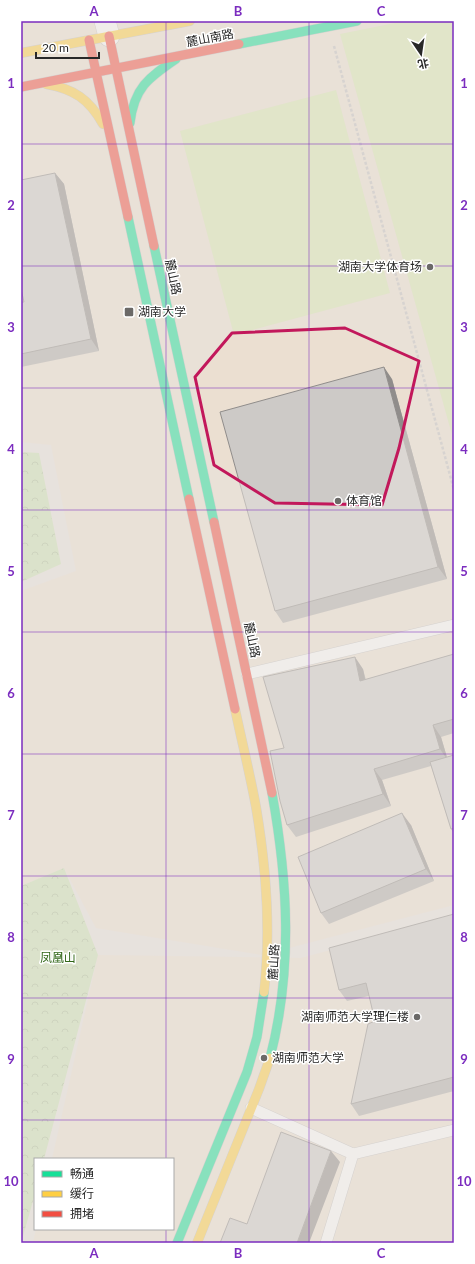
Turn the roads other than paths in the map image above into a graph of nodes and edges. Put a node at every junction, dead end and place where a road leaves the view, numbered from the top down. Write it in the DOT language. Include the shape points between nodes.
graph roads {
  1 [pos="190,21"];
  2 [pos="357,21"];
  3 [pos="107,29"];
  4 [pos="89,40"];
  5 [pos="21,53"];
  6 [pos="180,56"];
  7 [pos="115,68"];
  8 [pos="96,73"];
  9 [pos="37,84"];
  10 [pos="21,87"];
  11 [pos="130,134"];
  12 [pos="111,138"];
  13 [pos="454,625"];
  14 [pos="247,674"];
  15 [pos="251,1108"];
  16 [pos="454,1130"];
  17 [pos="352,1154"];
  18 [pos="177,1243"];
  19 [pos="197,1243"];
  20 [pos="326,1243"];
  1 -- 3 [label="main road, 麓山南路"];
  2 -- 6 [label="main road, 麓山南路"];
  3 -- 4 [label="main road, 麓山南路"];
  3 -- 7 [label="main road, 麓山路"];
  4 -- 5 [label="main road, 麓山南路"];
  4 -- 8 [label="main road, 麓山路"];
  6 -- 7 [label="main road, 麓山南路"];
  6 -- 11 [label="main road" via="158,70 136,94 131,112"];
  7 -- 8 [label="main road, 麓山南路"];
  7 -- 11 [label="main road, 麓山路"];
  8 -- 9 [label="main road, 麓山南路"];
  8 -- 12 [label="main road, 麓山路"];
  9 -- 10 [label="main road"];
  9 -- 12 [label="main road" via="56,85 85,98"];
  11 -- 14 [label="main road, 麓山路"];
  12 -- 18 [label="main road, 麓山路" via="256,807 268,929 264,998 248,1071"];
  13 -- 14 [label="lane"];
  14 -- 15 [label="main road, 麓山路" via="274,803 287,940 285,982 279,1023 268,1066"];
  15 -- 17 [label="lane"];
  15 -- 19 [label="main road, 麓山路"];
  16 -- 17 [label="lane"];
  17 -- 20 [label="lane"];
}
